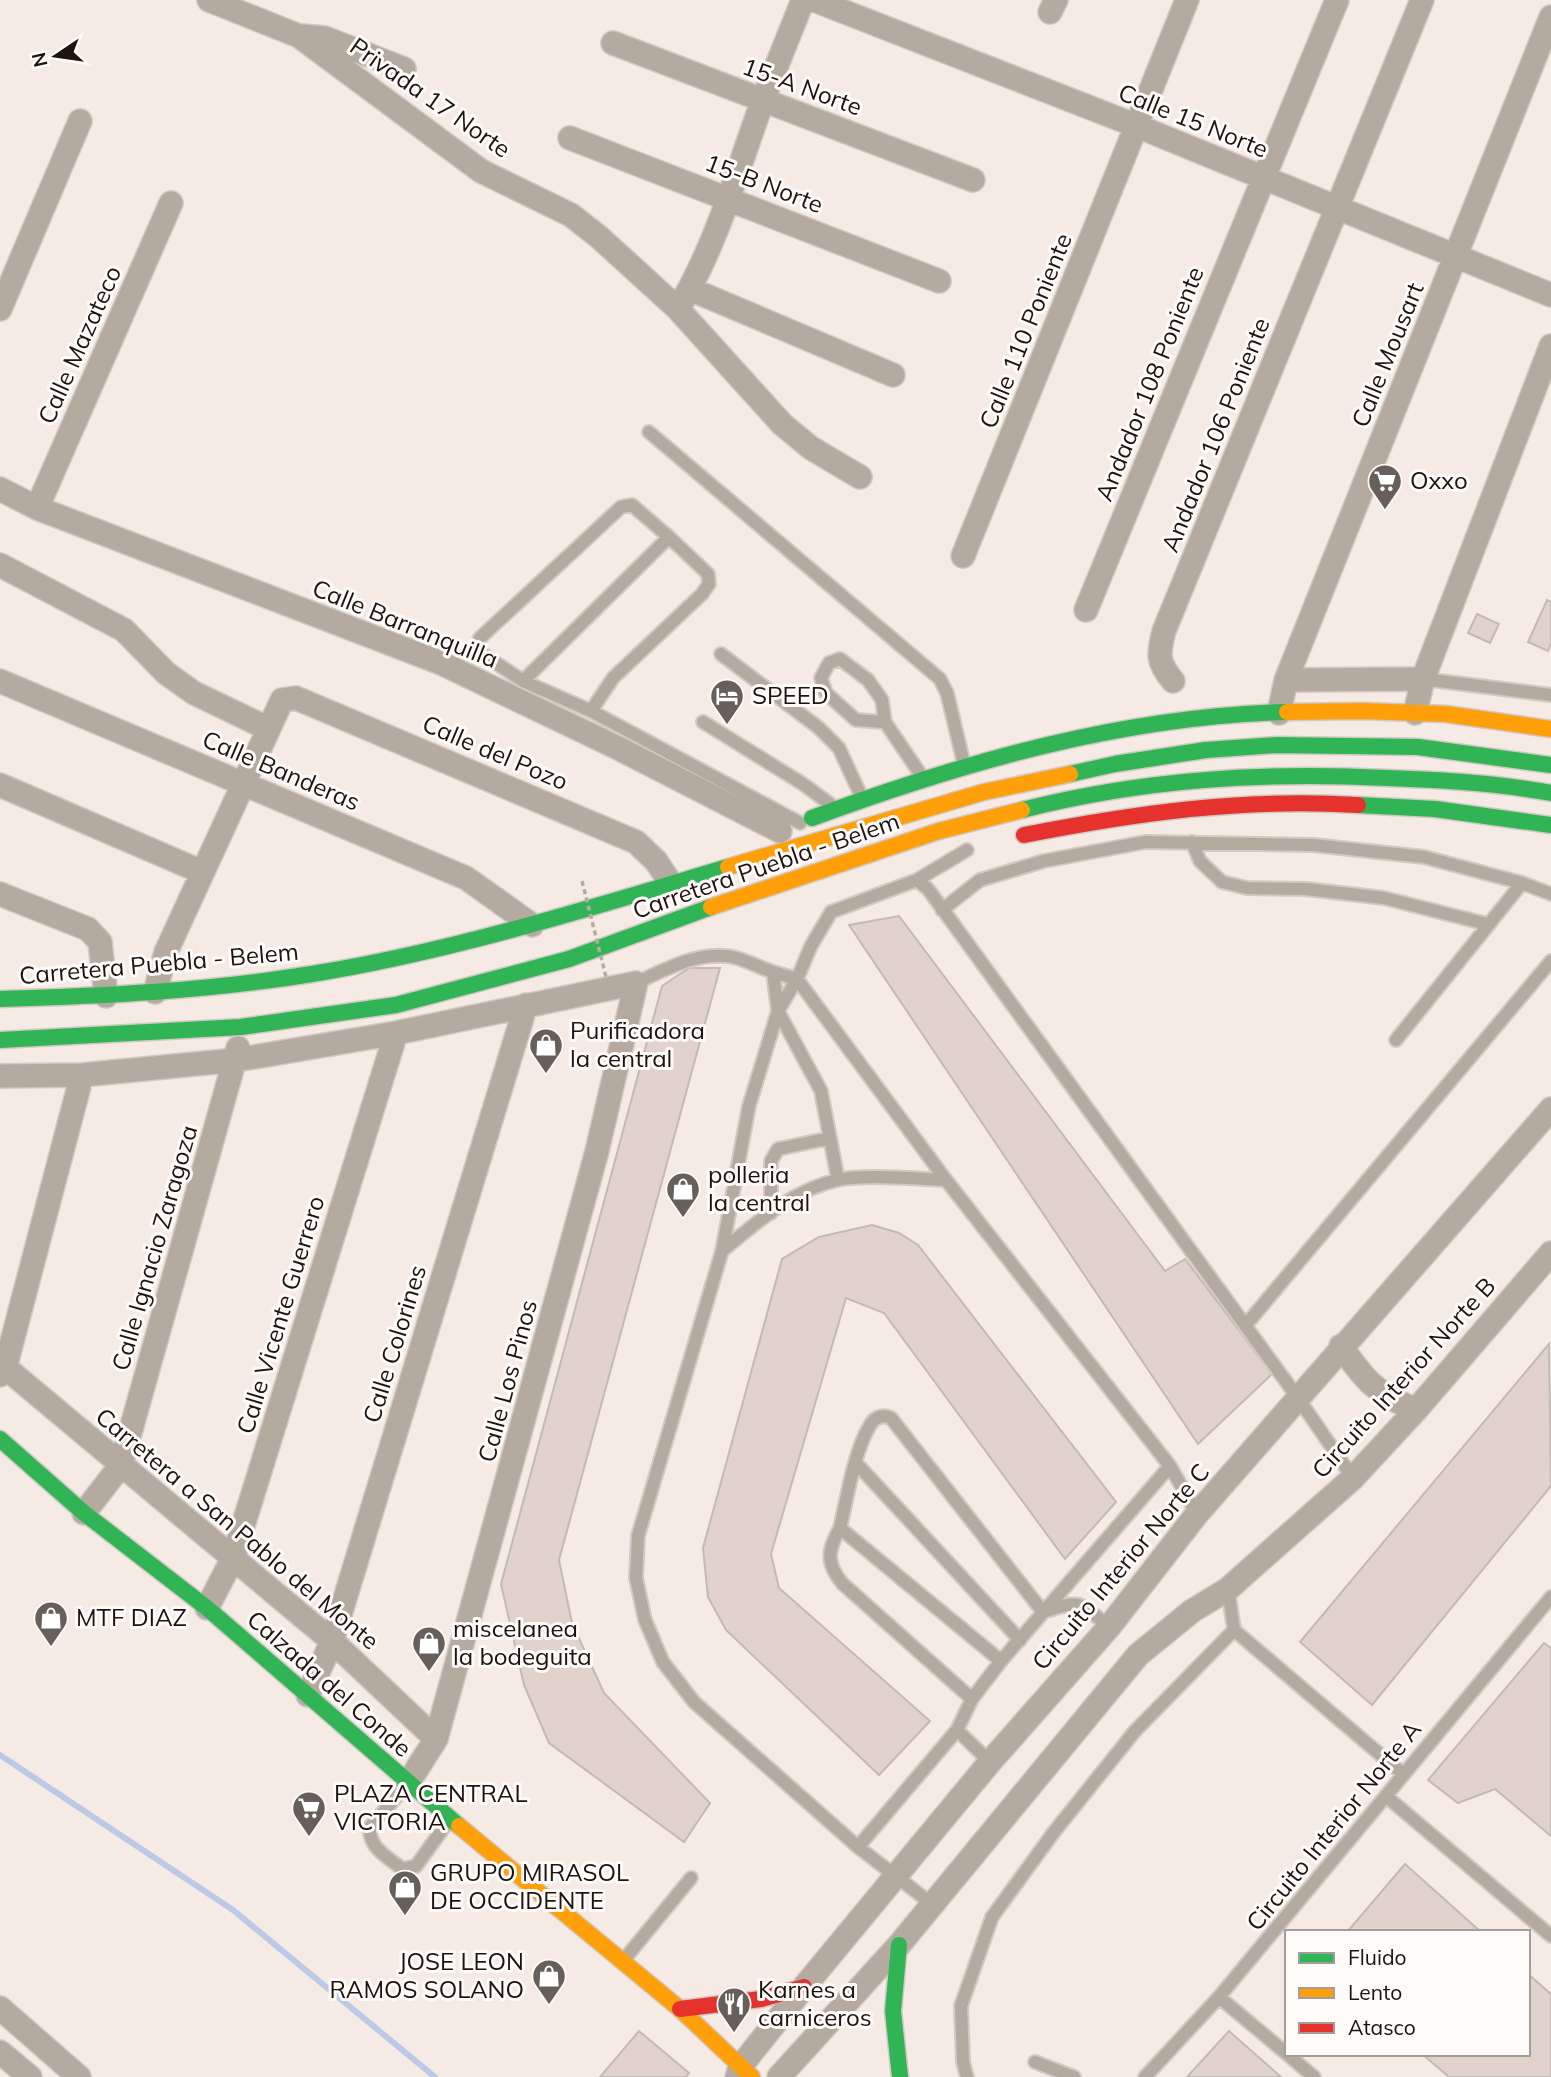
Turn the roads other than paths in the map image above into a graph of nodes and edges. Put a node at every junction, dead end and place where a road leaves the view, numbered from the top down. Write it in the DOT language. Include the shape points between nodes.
graph roads {
  1 [pos="209,0"];
  2 [pos="803,0"];
  3 [pos="814,0"];
  4 [pos="1187,0"];
  5 [pos="1337,0"];
  6 [pos="1422,0"];
  7 [pos="250,7"];
  8 [pos="1551,17"];
  9 [pos="299,36"];
  10 [pos="613,43"];
  11 [pos="404,69"];
  12 [pos="763,101"];
  13 [pos="80,121"];
  14 [pos="1137,126"];
  15 [pos="570,138"];
  16 [pos="1263,177"];
  17 [pos="973,180"];
  18 [pos="730,199"];
  19 [pos="171,202"];
  20 [pos="1337,207"];
  21 [pos="1456,254"];
  22 [pos="939,281"];
  23 [pos="690,289"];
  24 [pos="1551,295"];
  25 [pos="0,309"];
  26 [pos="678,309"];
  27 [pos="1551,346"];
  28 [pos="892,375"];
  29 [pos="649,432"];
  30 [pos="860,477"];
  31 [pos="0,489"];
  32 [pos="37,508"];
  33 [pos="669,537"];
  34 [pos="962,556"];
  35 [pos="0,565"];
  36 [pos="1086,610"];
  37 [pos="721,654"];
  38 [pos="1423,679"];
  39 [pos="1286,680"];
  40 [pos="0,681"];
  41 [pos="523,681"];
  42 [pos="1173,681"];
  43 [pos="1551,695"];
  44 [pos="591,711"];
  45 [pos="1279,713"];
  46 [pos="1415,713"];
  47 [pos="704,722"];
  48 [pos="885,722"];
  49 [pos="267,728"];
  50 [pos="1551,729"];
  51 [pos="964,764"];
  52 [pos="1551,765"];
  53 [pos="923,778"];
  54 [pos="242,783"];
  55 [pos="0,785"];
  56 [pos="1551,793"];
  57 [pos="863,799"];
  58 [pos="836,809"];
  59 [pos="1125,816"];
  60 [pos="1551,825"];
  61 [pos="790,827"];
  62 [pos="1005,840"];
  63 [pos="1145,842"];
  64 [pos="1192,842"];
  65 [pos="973,848"];
  66 [pos="900,869"];
  67 [pos="202,872"];
  68 [pos="704,873"];
  69 [pos="917,880"];
  70 [pos="1522,883"];
  71 [pos="671,884"];
  72 [pos="0,894"];
  73 [pos="1551,894"];
  74 [pos="942,910"];
  75 [pos="750,911"];
  76 [pos="694,914"];
  77 [pos="1487,924"];
  78 [pos="532,925"];
  79 [pos="1551,961"];
  80 [pos="773,972"];
  81 [pos="797,979"];
  82 [pos="636,983"];
  83 [pos="155,992"];
  84 [pos="106,996"];
  85 [pos="0,999"];
  86 [pos="526,1005"];
  87 [pos="778,1011"];
  88 [pos="307,1017"];
  89 [pos="241,1027"];
  90 [pos="396,1033"];
  91 [pos="0,1040"];
  92 [pos="1396,1040"];
  93 [pos="313,1047"];
  94 [pos="236,1060"];
  95 [pos="82,1075"];
  96 [pos="0,1076"];
  97 [pos="1551,1109"];
  98 [pos="830,1138"];
  99 [pos="838,1180"];
  100 [pos="946,1180"];
  101 [pos="771,1213"];
  102 [pos="722,1251"];
  103 [pos="1551,1253"];
  104 [pos="1245,1326"];
  105 [pos="1341,1346"];
  106 [pos="2,1369"];
  107 [pos="1298,1398"];
  108 [pos="1416,1410"];
  109 [pos="0,1439"];
  110 [pos="856,1463"];
  111 [pos="121,1465"];
  112 [pos="1170,1466"];
  113 [pos="1353,1478"];
  114 [pos="84,1513"];
  115 [pos="1197,1514"];
  116 [pos="839,1528"];
  117 [pos="233,1558"];
  118 [pos="1228,1589"];
  119 [pos="1550,1600"];
  120 [pos="207,1608"];
  121 [pos="1042,1612"];
  122 [pos="1109,1627"];
  123 [pos="1234,1630"];
  124 [pos="1020,1640"];
  125 [pos="332,1642"];
  126 [pos="1001,1661"];
  127 [pos="308,1695"];
  128 [pos="972,1699"];
  129 [pos="957,1730"];
  130 [pos="436,1739"];
  131 [pos="990,1762"];
  132 [pos="1403,1774"];
  133 [pos="408,1783"];
  134 [pos="1387,1797"];
  135 [pos="450,1818"];
  136 [pos="858,1846"];
  137 [pos="896,1875"];
  138 [pos="691,1878"];
  139 [pos="932,1904"];
  140 [pos="1551,1936"];
  141 [pos="900,1945"];
  142 [pos="623,1961"];
  143 [pos="804,1987"];
  144 [pos="1219,1997"];
  145 [pos="0,2008"];
  146 [pos="680,2009"];
  147 [pos="0,2052"];
  148 [pos="1285,2052"];
  149 [pos="1289,2056"];
  150 [pos="1035,2062"];
  151 [pos="743,2074"];
  152 [pos="30,2077"];
  153 [pos="79,2077"];
  154 [pos="779,2077"];
  155 [pos="900,2077"];
  156 [pos="967,2077"];
  157 [pos="1074,2077"];
  158 [pos="1144,2077"];
  159 [pos="1314,2077"];
  1 -- 7 [label="street, Privada 17 Norte"];
  2 -- 12 [label="street"];
  3 -- 14 [label="street, Calle 15 Norte"];
  4 -- 14 [label="street, Calle 110 Poniente"];
  5 -- 16 [label="street, Andador 108 Poniente"];
  6 -- 20 [label="street, Andador 106 Poniente"];
  7 -- 9 [label="street, Privada 17 Norte"];
  8 -- 21 [label="street, Calle Mousart"];
  9 -- 11 [label="street" via="325,38"];
  9 -- 26 [label="street, Privada 17 Norte" via="481,171 571,215"];
  10 -- 12 [label="street, 15-A Norte"];
  12 -- 17 [label="street, 15-A Norte"];
  12 -- 18 [label="street"];
  13 -- 25 [label="street"];
  14 -- 16 [label="street, Calle 15 Norte"];
  14 -- 34 [label="street, Calle 110 Poniente"];
  15 -- 18 [label="street, 15-B Norte"];
  16 -- 20 [label="street, Calle 15 Norte"];
  16 -- 36 [label="street, Andador 108 Poniente"];
  18 -- 22 [label="street, 15-B Norte"];
  18 -- 23 [label="street"];
  19 -- 32 [label="street, Calle Mazateco"];
  20 -- 21 [label="street, Calle 15 Norte"];
  20 -- 42 [label="street, Andador 106 Poniente" via="1164,631 1161,667"];
  21 -- 24 [label="street, Calle 15 Norte"];
  21 -- 39 [label="street, Calle Mousart"];
  23 -- 26 [label="street"];
  23 -- 28 [label="street"];
  26 -- 30 [label="street, Privada 17 Norte" via="782,424 811,448"];
  27 -- 38 [label="street"];
  29 -- 51 [label="lane" via="940,679"];
  31 -- 32 [label="street, Calle Barranquilla"];
  32 -- 61 [label="street, Calle Barranquilla" via="441,663"];
  33 -- 41 [label="lane"];
  33 -- 41 [label="lane" via="632,505 621,507 480,638 481,653"];
  33 -- 44 [label="lane" via="708,575 709,584 613,678"];
  35 -- 49 [label="street" via="124,630 166,673 194,693"];
  37 -- 57 [label="lane" via="839,748"];
  38 -- 39 [label="street"];
  38 -- 43 [label="lane"];
  38 -- 46 [label="street"];
  39 -- 45 [label="street, Calle Mousart"];
  40 -- 54 [label="street, Calle Banderas"];
  41 -- 44 [label="lane"];
  44 -- 61 [label="lane"];
  45 -- 46 [label="main road"];
  45 -- 51 [label="main road" via="1144,725"];
  46 -- 50 [label="main road"];
  47 -- 58 [label="lane"];
  48 -- 48 [label="lane" via="882,700 869,680 840,659 829,663 821,678 826,693 856,720"];
  48 -- 53 [label="lane"];
  49 -- 54 [label="street"];
  49 -- 71 [label="street, Calle del Pozo" via="282,699 296,698 636,842"];
  51 -- 53 [label="main road"];
  52 -- 68 [label="main road, Carretera Puebla - Belem" via="1418,747 1277,745 1206,750 984,792"];
  53 -- 57 [label="main road"];
  54 -- 67 [label="street"];
  54 -- 78 [label="street, Calle Banderas" via="466,878"];
  55 -- 67 [label="street"];
  56 -- 76 [label="main road, Carretera Puebla - Belem" via="1441,780 1325,775 1122,788 939,831"];
  57 -- 58 [label="main road"];
  58 -- 61 [label="main road"];
  59 -- 60 [label="main road" via="1203,806 1310,802 1435,808"];
  59 -- 62 [label="main road"];
  59 -- 63 [label="lane"];
  61 -- 68 [label="main road" via="758,840"];
  63 -- 64 [label="lane"];
  63 -- 74 [label="lane" via="1044,861 980,880"];
  64 -- 70 [label="lane" via="1313,845 1424,857"];
  64 -- 77 [label="lane" via="1200,861 1222,882 1247,888 1384,898"];
  65 -- 66 [label="main road"];
  65 -- 69 [label="lane"];
  67 -- 83 [label="street" via="166,952"];
  68 -- 71 [label="main road, Carretera Puebla - Belem"];
  69 -- 74 [label="lane"];
  69 -- 81 [label="lane" via="831,912"];
  70 -- 73 [label="lane"];
  70 -- 77 [label="lane"];
  71 -- 78 [label="main road, Carretera Puebla - Belem"];
  72 -- 84 [label="street" via="88,929 100,943"];
  74 -- 104 [label="lane"];
  75 -- 76 [label="main road"];
  76 -- 88 [label="main road, Carretera Puebla - Belem" via="569,959 396,1005"];
  77 -- 92 [label="lane"];
  78 -- 83 [label="main road, Carretera Puebla - Belem" via="391,960"];
  79 -- 104 [label="lane"];
  80 -- 81 [label="lane"];
  80 -- 82 [label="lane" via="727,956 700,957"];
  80 -- 87 [label="lane"];
  81 -- 87 [label="lane"];
  81 -- 100 [label="lane"];
  82 -- 86 [label="street"];
  82 -- 130 [label="street, Calle Los Pinos" via="594,1164"];
  83 -- 84 [label="main road, Carretera Puebla - Belem"];
  84 -- 85 [label="main road, Carretera Puebla - Belem"];
  86 -- 90 [label="street"];
  86 -- 125 [label="street, Calle Colorines"];
  87 -- 98 [label="lane" via="821,1091"];
  87 -- 102 [label="lane" via="749,1106"];
  88 -- 89 [label="main road, Carretera Puebla - Belem"];
  88 -- 93 [label="street"];
  89 -- 91 [label="main road, Carretera Puebla - Belem"];
  89 -- 94 [label="street, Calle Ignacio Zaragoza"];
  90 -- 93 [label="street"];
  90 -- 117 [label="street, Calle Vicente Guerrero"];
  93 -- 94 [label="street"];
  94 -- 95 [label="street"];
  94 -- 111 [label="street, Calle Ignacio Zaragoza"];
  95 -- 96 [label="street"];
  95 -- 106 [label="street"];
  97 -- 105 [label="street, Circuito Interior Norte C"];
  98 -- 99 [label="lane"];
  98 -- 101 [label="lane" via="778,1150 771,1161"];
  99 -- 100 [label="lane"];
  99 -- 101 [label="lane" via="802,1192"];
  100 -- 112 [label="lane"];
  101 -- 102 [label="lane"];
  102 -- 136 [label="lane" via="638,1536 636,1578 645,1620 663,1662 694,1702"];
  103 -- 108 [label="street, Circuito Interior Norte B"];
  104 -- 107 [label="lane"];
  105 -- 107 [label="street, Circuito Interior Norte C"];
  105 -- 108 [label="street" via="1361,1376 1387,1398"];
  106 -- 111 [label="street, Carretera a San Pablo del Monte"];
  107 -- 113 [label="lane"];
  107 -- 115 [label="street, Circuito Interior Norte C"];
  108 -- 113 [label="street, Circuito Interior Norte B"];
  109 -- 114 [label="main road, Calzada del Conde"];
  110 -- 116 [label="lane"];
  110 -- 121 [label="lane" via="869,1425 878,1416 891,1418"];
  110 -- 124 [label="lane"];
  111 -- 114 [label="street, Calle Ignacio Zaragoza"];
  111 -- 117 [label="street, Carretera a San Pablo del Monte"];
  112 -- 115 [label="lane"];
  112 -- 121 [label="lane"];
  113 -- 118 [label="street, Circuito Interior Norte B"];
  114 -- 120 [label="main road, Calzada del Conde"];
  115 -- 122 [label="street, Circuito Interior Norte C"];
  116 -- 126 [label="lane"];
  116 -- 128 [label="lane" via="831,1543 833,1572"];
  117 -- 120 [label="street, Calle Vicente Guerrero"];
  117 -- 125 [label="street, Carretera a San Pablo del Monte"];
  118 -- 123 [label="lane"];
  118 -- 139 [label="street, Circuito Interior Norte B" via="1192,1611 1138,1655"];
  119 -- 132 [label="lane, Circuito Interior Norte A"];
  120 -- 127 [label="main road, Calzada del Conde"];
  121 -- 122 [label="lane" via="1080,1604"];
  121 -- 124 [label="lane"];
  122 -- 131 [label="street, Circuito Interior Norte C"];
  123 -- 132 [label="lane"];
  123 -- 156 [label="lane" via="1135,1731 992,1917 961,2006"];
  124 -- 126 [label="lane"];
  125 -- 127 [label="street, Calle Colorines"];
  125 -- 130 [label="street, Carretera a San Pablo del Monte"];
  126 -- 128 [label="lane"];
  127 -- 133 [label="main road, Calzada del Conde"];
  128 -- 129 [label="lane"];
  129 -- 131 [label="lane"];
  129 -- 136 [label="lane"];
  130 -- 133 [label="street, Calle Los Pinos"];
  131 -- 137 [label="street, Circuito Interior Norte C"];
  132 -- 134 [label="lane, Circuito Interior Norte A"];
  133 -- 135 [label="main road, Calzada del Conde"];
  133 -- 135 [label="lane" via="370,1827 373,1845 402,1869 416,1866"];
  134 -- 140 [label="lane"];
  134 -- 144 [label="lane, Circuito Interior Norte A"];
  135 -- 142 [label="main road, Calzada del Conde"];
  136 -- 137 [label="lane"];
  137 -- 139 [label="lane"];
  137 -- 143 [label="street, Circuito Interior Norte C"];
  138 -- 142 [label="lane"];
  139 -- 141 [label="street"];
  141 -- 154 [label="street"];
  141 -- 155 [label="main road" via="893,2011"];
  142 -- 146 [label="main road, Calzada del Conde"];
  143 -- 146 [label="main road" via="761,1999"];
  143 -- 151 [label="street, Circuito Interior Norte C"];
  144 -- 148 [label="lane"];
  144 -- 158 [label="lane, Circuito Interior Norte A"];
  145 -- 153 [label="street"];
  146 -- 151 [label="main road, Calzada del Conde"];
  147 -- 152 [label="street"];
  149 -- 159 [label="lane"];
  150 -- 157 [label="lane"];
}
